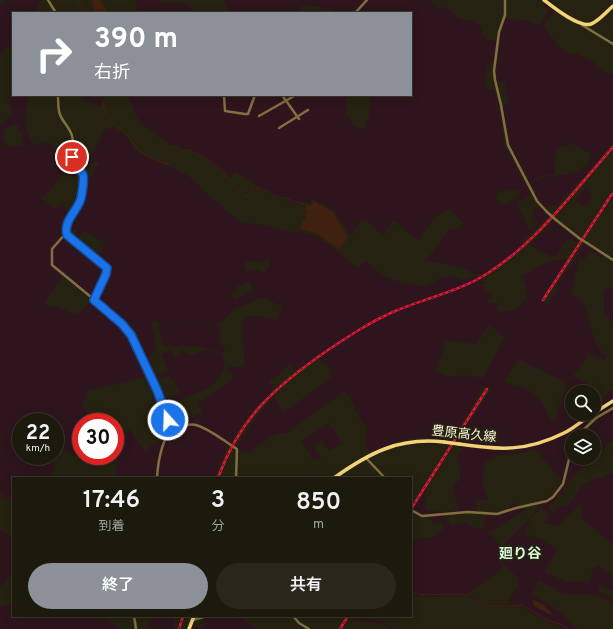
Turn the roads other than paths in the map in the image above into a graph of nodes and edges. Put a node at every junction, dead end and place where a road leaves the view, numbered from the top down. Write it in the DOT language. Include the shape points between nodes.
graph roads {
  1 [pos="48,0"];
  2 [pos="367,0"];
  3 [pos="505,0"];
  4 [pos="544,0"];
  5 [pos="613,6"];
  6 [pos="55,12"];
  7 [pos="356,12"];
  8 [pos="582,25"];
  9 [pos="613,44"];
  10 [pos="58,96"];
  11 [pos="224,96"];
  12 [pos="254,96"];
  13 [pos="283,96"];
  14 [pos="294,96"];
  15 [pos="286,100"];
  16 [pos="308,110"];
  17 [pos="259,116"];
  18 [pos="298,118"];
  19 [pos="279,128"];
  20 [pos="66,233"];
  21 [pos="613,260"];
  22 [pos="94,300"];
  23 [pos="613,401"];
  24 [pos="613,408"];
  25 [pos="601,409"];
  26 [pos="582,421"];
  27 [pos="173,426"];
  28 [pos="584,429"];
  29 [pos="366,458"];
  30 [pos="568,465"];
  31 [pos="157,477"];
  32 [pos="236,477"];
  33 [pos="336,477"];
  34 [pos="384,477"];
  35 [pos="412,511"];
  36 [pos="134,617"];
  37 [pos="294,617"];
  38 [pos="194,618"];
  39 [pos="136,629"];
  40 [pos="189,629"];
  41 [pos="310,629"];
  1 -- 6 [label="street"];
  2 -- 7 [label="street"];
  3 -- 21 [label="street, bridge" via="505,15 499,32 494,80 508,145 537,201 547,212 579,238"];
  4 -- 8 [label="main road"];
  5 -- 8 [label="main road" via="594,23"];
  8 -- 9 [label="street"];
  10 -- 20 [label="street" via="58,111 72,135 74,144 72,161 83,175 81,199 69,219"];
  11 -- 12 [label="street" via="225,111 245,114 248,114"];
  13 -- 15 [label="street"];
  14 -- 15 [label="street"];
  15 -- 17 [label="street"];
  15 -- 18 [label="street"];
  16 -- 18 [label="street"];
  18 -- 19 [label="street"];
  20 -- 22 [label="street" via="107,268"];
  20 -- 22 [label="street" via="52,249 52,263"];
  22 -- 27 [label="street" via="131,335 168,420"];
  23 -- 25 [label="main road, 豊原高久線"];
  24 -- 28 [label="street"];
  26 -- 29 [label="main road, 豊原高久線, bridge" via="547,440 522,447 490,448 422,440 384,449"];
  27 -- 31 [label="street" via="165,439"];
  27 -- 32 [label="street" via="195,425 204,428 237,449"];
  29 -- 33 [label="main road, 豊原高久線"];
  29 -- 34 [label="street"];
  30 -- 35 [label="street" via="563,484 547,501 497,514 468,512 425,516"];
  36 -- 39 [label="street"];
  37 -- 41 [label="street"];
  38 -- 40 [label="main road"];
}
